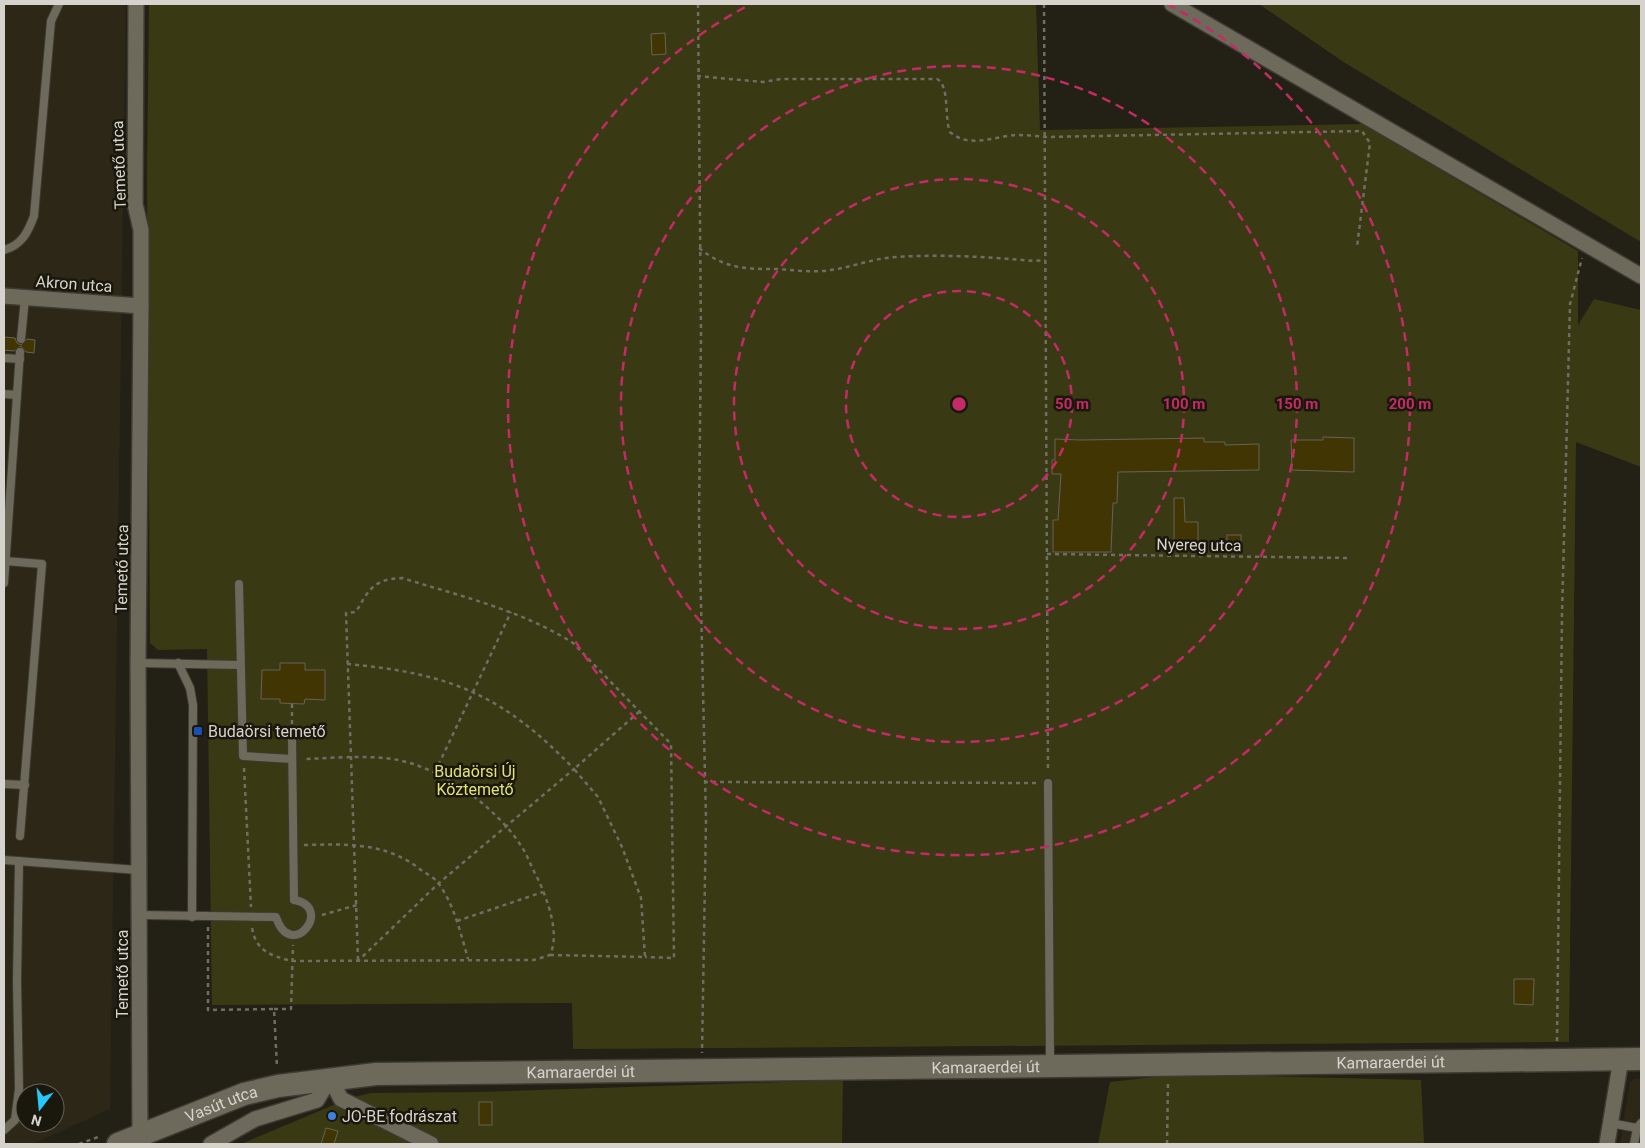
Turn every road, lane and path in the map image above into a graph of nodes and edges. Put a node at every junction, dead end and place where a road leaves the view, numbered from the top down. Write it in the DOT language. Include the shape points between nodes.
graph roads {
  1 [pos="59,4"];
  2 [pos="136,4"];
  3 [pos="698,4"];
  4 [pos="1044,4"];
  5 [pos="1172,4"];
  6 [pos="697,76"];
  7 [pos="1045,137"];
  8 [pos="1585,244"];
  9 [pos="1357,247"];
  10 [pos="699,248"];
  11 [pos="4,250"];
  12 [pos="1045,260"];
  13 [pos="1641,276"];
  14 [pos="4,296"];
  15 [pos="25,298"];
  16 [pos="141,306"];
  17 [pos="21,339"];
  18 [pos="4,358"];
  19 [pos="4,394"];
  20 [pos="17,395"];
  21 [pos="1047,554"];
  22 [pos="1350,558"];
  23 [pos="5,561"];
  24 [pos="4,583"];
  25 [pos="239,584"];
  26 [pos="511,612"];
  27 [pos="138,663"];
  28 [pos="178,663"];
  29 [pos="346,664"];
  30 [pos="240,665"];
  31 [pos="475,692"];
  32 [pos="292,704"];
  33 [pos="640,711"];
  34 [pos="292,739"];
  35 [pos="243,756"];
  36 [pos="350,758"];
  37 [pos="292,759"];
  38 [pos="574,769"];
  39 [pos="435,772"];
  40 [pos="704,782"];
  41 [pos="1048,783"];
  42 [pos="4,784"];
  43 [pos="25,785"];
  44 [pos="506,826"];
  45 [pos="20,836"];
  46 [pos="355,844"];
  47 [pos="292,846"];
  48 [pos="4,860"];
  49 [pos="19,861"];
  50 [pos="138,870"];
  51 [pos="439,883"];
  52 [pos="544,892"];
  53 [pos="357,906"];
  54 [pos="139,915"];
  55 [pos="192,916"];
  56 [pos="208,917"];
  57 [pos="251,917"];
  58 [pos="311,918"];
  59 [pos="457,921"];
  60 [pos="293,934"];
  61 [pos="550,955"];
  62 [pos="645,957"];
  63 [pos="468,959"];
  64 [pos="292,960"];
  65 [pos="358,960"];
  66 [pos="274,1009"];
  67 [pos="1556,1059"];
  68 [pos="1631,1059"];
  69 [pos="1167,1064"];
  70 [pos="1050,1065"];
  71 [pos="701,1070"];
  72 [pos="330,1078"];
  73 [pos="278,1086"];
  74 [pos="1618,1125"];
  75 [pos="1639,1126"];
  76 [pos="4,1130"];
  77 [pos="140,1135"];
  78 [pos="220,1142"];
  79 [pos="118,1144"];
  80 [pos="432,1144"];
  81 [pos="1167,1144"];
  82 [pos="1607,1144"];
  83 [pos="1634,1144"];
  1 -- 11 [label="lane" via="51,22 34,216 27,235"];
  2 -- 16 [label="street, Temető utca" via="135,204 140,230"];
  3 -- 6 [label="path"];
  4 -- 7 [label="path"];
  5 -- 8 [label="street"];
  6 -- 7 [label="path" via="763,82 781,79 937,80 943,82 945,88 945,113 950,132 961,140 1018,135"];
  6 -- 10 [label="path"];
  7 -- 9 [label="path" via="1362,131 1370,143"];
  7 -- 12 [label="path"];
  8 -- 13 [label="street"];
  8 -- 67 [label="path" via="1570,304"];
  10 -- 12 [label="path" via="728,266 756,271 822,271 893,257 954,254"];
  10 -- 40 [label="path" via="699,518"];
  12 -- 21 [label="path"];
  14 -- 15 [label="street, Akron utca"];
  15 -- 16 [label="street, Akron utca"];
  15 -- 17 [label="lane"];
  16 -- 27 [label="street, Temető utca"];
  18 -- 20 [label="lane" via="20,355"];
  19 -- 20 [label="lane"];
  20 -- 23 [label="lane"];
  21 -- 22 [label="path, Nyereg utca"];
  21 -- 41 [label="path"];
  23 -- 24 [label="lane"];
  23 -- 43 [label="lane" via="42,564"];
  25 -- 30 [label="lane"];
  26 -- 29 [label="path" via="402,578 383,579 367,592 356,612 346,612"];
  26 -- 31 [label="path"];
  26 -- 33 [label="path" via="573,643"];
  27 -- 28 [label="lane"];
  27 -- 50 [label="street, Temető utca"];
  28 -- 30 [label="lane"];
  28 -- 55 [label="lane" via="190,688 193,705"];
  29 -- 31 [label="path" via="411,672"];
  29 -- 36 [label="path"];
  30 -- 35 [label="lane"];
  31 -- 38 [label="path" via="535,730"];
  31 -- 39 [label="path"];
  32 -- 34 [label="path"];
  33 -- 38 [label="path"];
  33 -- 62 [label="path" via="671,744 674,958"];
  34 -- 37 [label="lane"];
  35 -- 37 [label="lane"];
  35 -- 57 [label="path"];
  36 -- 37 [label="path"];
  36 -- 39 [label="path" via="392,759"];
  36 -- 46 [label="path"];
  37 -- 47 [label="lane"];
  38 -- 44 [label="path"];
  38 -- 62 [label="path" via="598,798 622,847 641,898"];
  39 -- 44 [label="path" via="473,797"];
  40 -- 41 [label="path"];
  40 -- 71 [label="path"];
  41 -- 70 [label="lane"];
  42 -- 43 [label="lane"];
  43 -- 45 [label="lane"];
  44 -- 51 [label="path"];
  44 -- 52 [label="path" via="525,852"];
  46 -- 47 [label="path"];
  46 -- 51 [label="path" via="394,853"];
  46 -- 53 [label="path"];
  47 -- 58 [label="lane" via="294,900 304,903"];
  48 -- 49 [label="lane"];
  49 -- 50 [label="lane"];
  49 -- 76 [label="lane" via="19,1090 15,1120"];
  50 -- 54 [label="street, Temető utca"];
  51 -- 59 [label="path"];
  51 -- 65 [label="path"];
  52 -- 59 [label="path"];
  52 -- 61 [label="path" via="554,938"];
  53 -- 58 [label="path"];
  53 -- 65 [label="path"];
  54 -- 55 [label="lane"];
  54 -- 77 [label="street, Temető utca"];
  55 -- 56 [label="lane"];
  56 -- 57 [label="lane"];
  56 -- 66 [label="path" via="208,1010"];
  57 -- 60 [label="lane" via="276,916 280,929"];
  57 -- 64 [label="path" via="254,940 262,949 274,957"];
  58 -- 60 [label="lane" via="307,929"];
  59 -- 63 [label="path"];
  60 -- 64 [label="path"];
  61 -- 62 [label="path"];
  61 -- 63 [label="path" via="534,960"];
  63 -- 65 [label="path"];
  64 -- 65 [label="path"];
  64 -- 66 [label="path" via="291,1009"];
  66 -- 73 [label="path"];
  67 -- 68 [label="street, Kamaraerdei út"];
  67 -- 69 [label="street, Kamaraerdei út"];
  68 -- 74 [label="street"];
  69 -- 70 [label="street, Kamaraerdei út"];
  69 -- 81 [label="path"];
  70 -- 71 [label="street, Kamaraerdei út"];
  71 -- 72 [label="street, Kamaraerdei út" via="376,1074"];
  72 -- 73 [label="street, Vasút utca"];
  72 -- 78 [label="street" via="317,1100 255,1119"];
  72 -- 80 [label="street" via="341,1099"];
  73 -- 77 [label="street, Vasút utca" via="244,1094"];
  74 -- 75 [label="lane"];
  74 -- 82 [label="street"];
  75 -- 83 [label="lane"];
  77 -- 79 [label="street, Vasút utca"];
}
